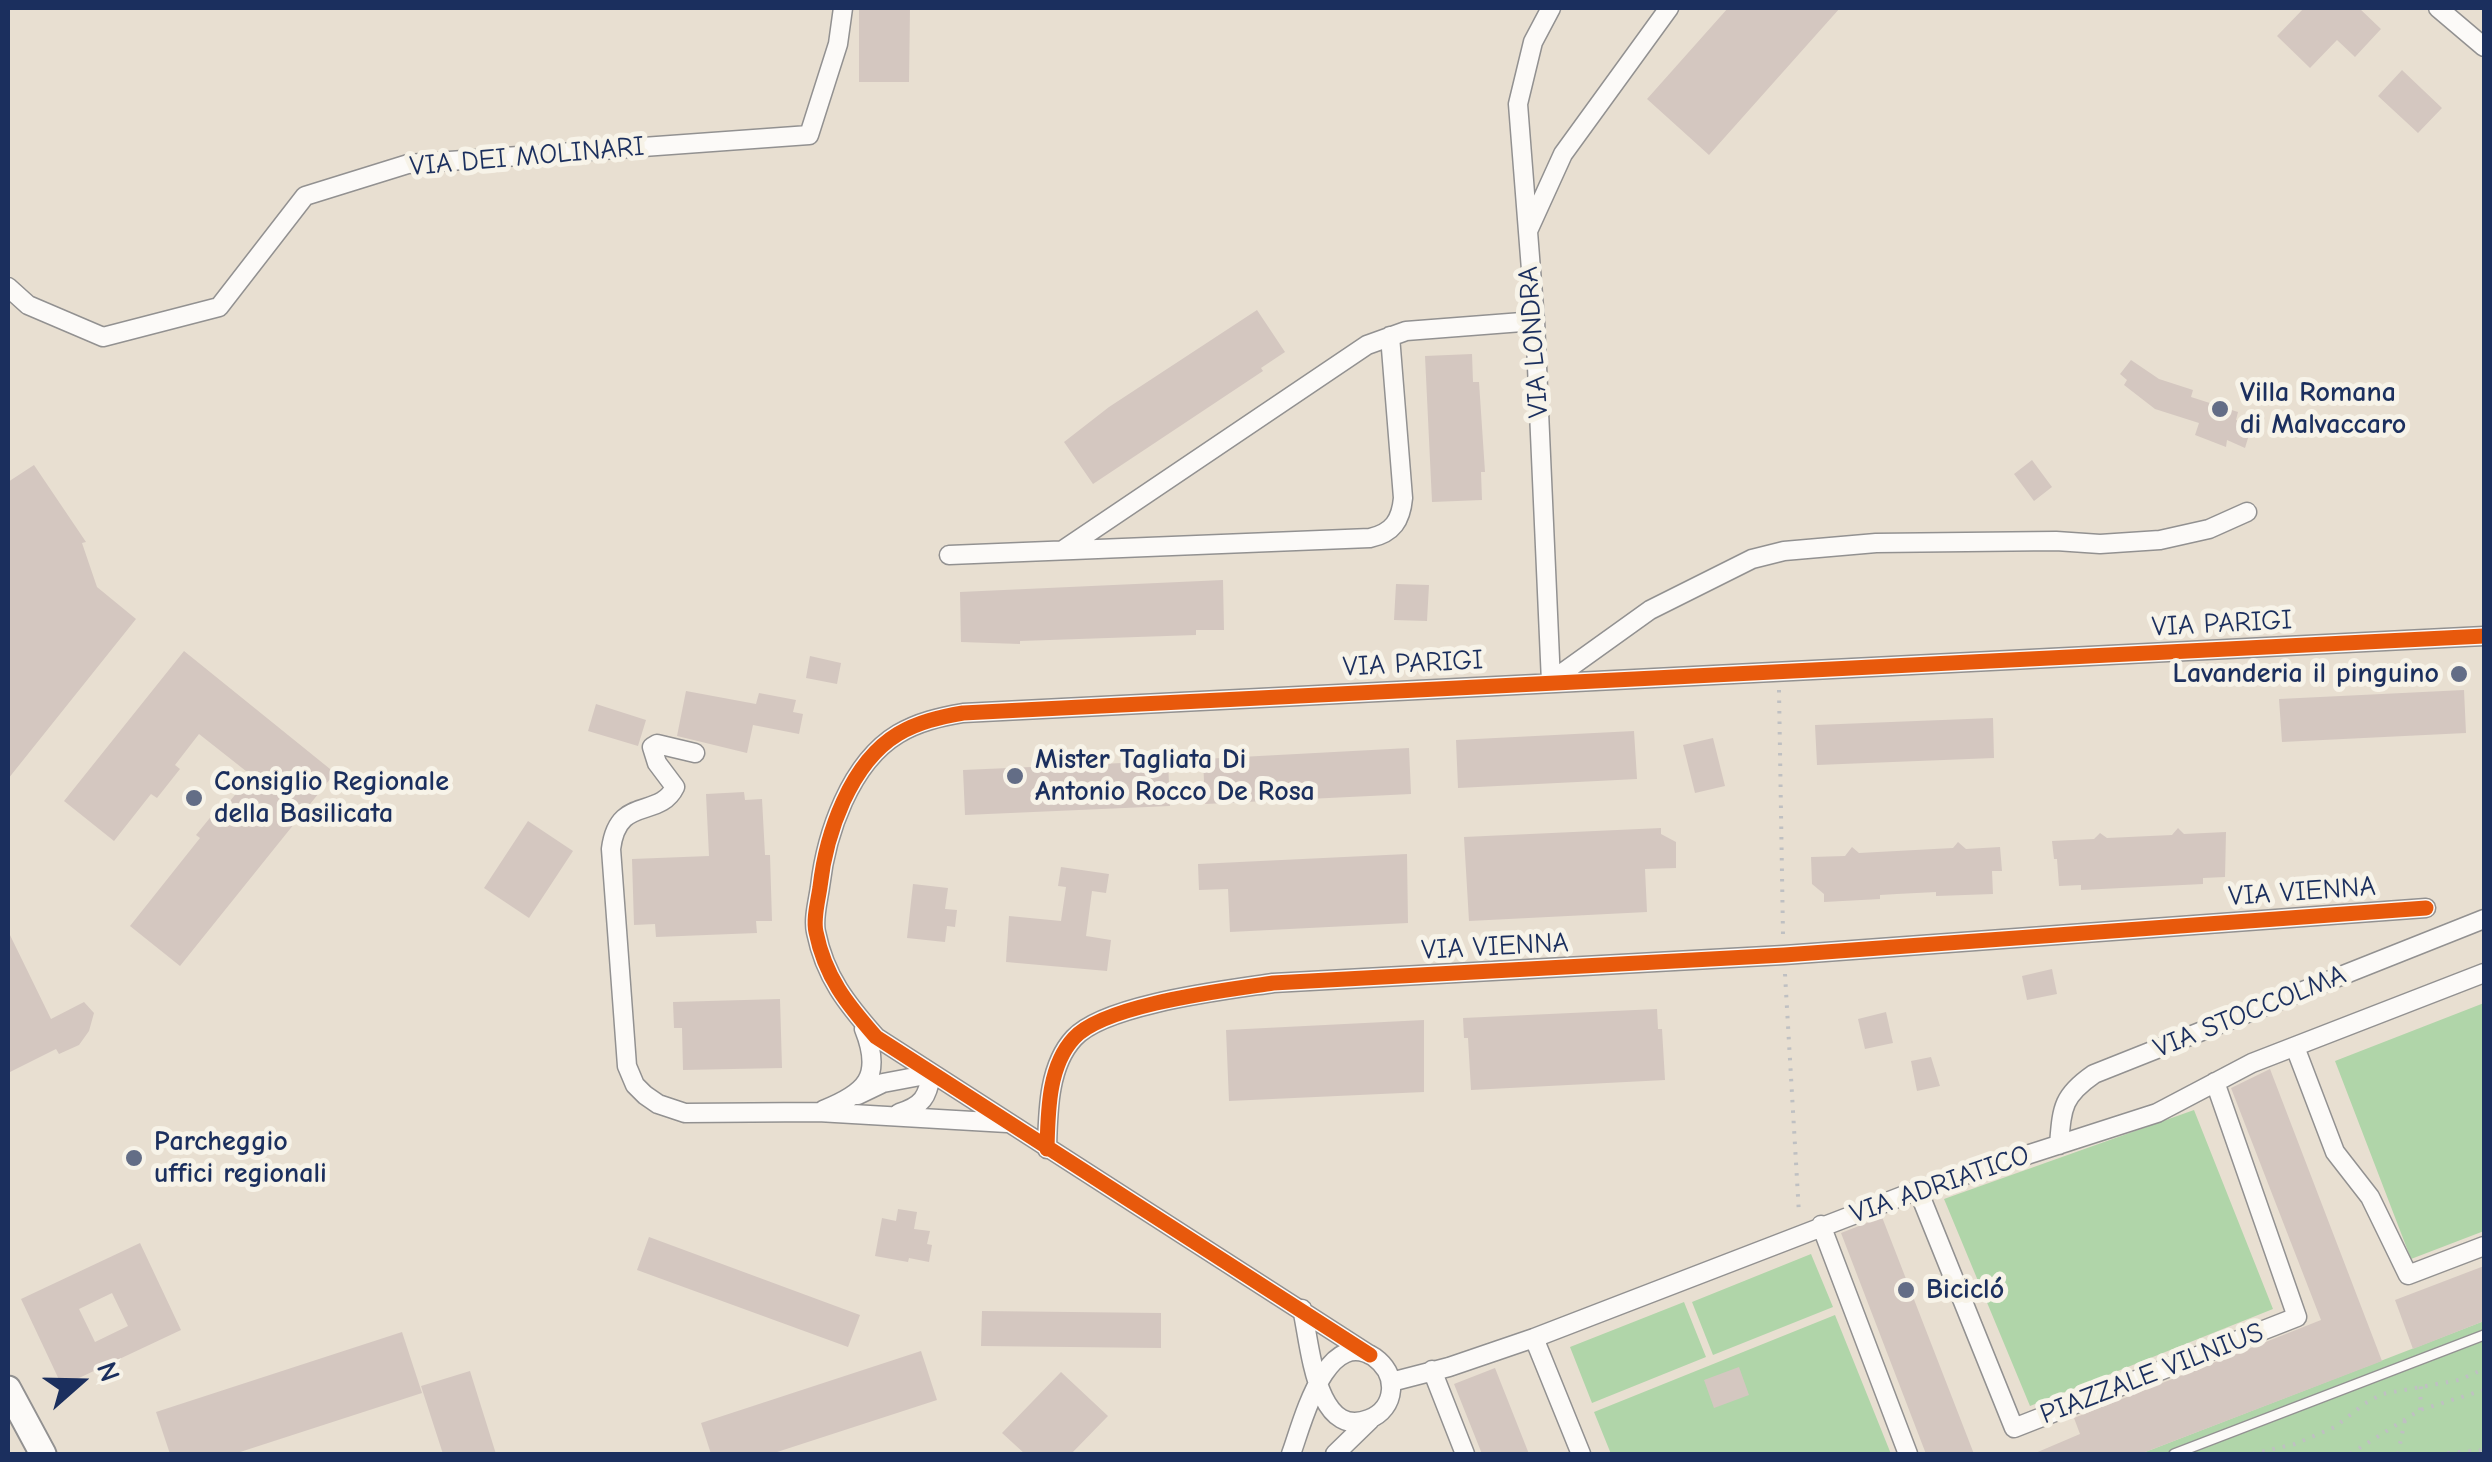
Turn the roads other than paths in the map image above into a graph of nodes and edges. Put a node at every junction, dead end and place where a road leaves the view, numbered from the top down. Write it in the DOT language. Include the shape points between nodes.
graph roads {
  1 [pos="843,8"];
  2 [pos="1550,8"];
  3 [pos="1669,8"];
  4 [pos="2438,8"];
  5 [pos="2484,47"];
  6 [pos="1526,236"];
  7 [pos="8,287"];
  8 [pos="1534,321"];
  9 [pos="1390,336"];
  10 [pos="2247,512"];
  11 [pos="1063,550"];
  12 [pos="949,555"];
  13 [pos="2484,636"];
  14 [pos="1551,682"];
  15 [pos="695,753"];
  16 [pos="2426,908"];
  17 [pos="2484,919"];
  18 [pos="2484,973"];
  19 [pos="861,1020"];
  20 [pos="2295,1047"];
  21 [pos="931,1074"];
  22 [pos="2215,1082"];
  23 [pos="858,1095"];
  24 [pos="818,1112"];
  25 [pos="879,1117"];
  26 [pos="1007,1123"];
  27 [pos="2059,1145"];
  28 [pos="1047,1148"];
  29 [pos="1918,1190"];
  30 [pos="1821,1225"];
  31 [pos="2484,1246"];
  32 [pos="1302,1310"];
  33 [pos="2484,1335"];
  34 [pos="1534,1338"];
  35 [pos="1370,1355"];
  36 [pos="1432,1370"];
  37 [pos="1391,1382"];
  38 [pos="1318,1383"];
  39 [pos="8,1389"];
  40 [pos="1370,1419"];
  41 [pos="42,1454"];
  42 [pos="1290,1454"];
  43 [pos="1334,1454"];
  44 [pos="1465,1454"];
  45 [pos="1582,1454"];
  46 [pos="1908,1454"];
  47 [pos="2174,1454"];
  1 -- 7 [label="street, VIA DEI MOLINARI" via="809,136 408,164 305,196 218,306 103,337 28,304"];
  2 -- 6 [label="street, VIA LONDRA" via="1533,42 1518,104"];
  3 -- 6 [label="street" via="1563,154"];
  4 -- 5 [label="street"];
  6 -- 8 [label="street, VIA LONDRA"];
  8 -- 9 [label="street"];
  8 -- 14 [label="street, VIA LONDRA"];
  9 -- 11 [label="street" via="1367,345"];
  9 -- 11 [label="street" via="1403,498 1401,517 1384,535"];
  10 -- 14 [label="street" via="2160,540 1784,551 1752,559 1650,610"];
  11 -- 12 [label="street"];
  13 -- 14 [label="street, VIA PARIGI"];
  14 -- 19 [label="street, VIA PARIGI" via="964,713 896,735 861,770 835,823 814,930 838,994"];
  15 -- 24 [label="street" via="652,747 673,781 671,796 614,828 627,1066 646,1095 685,1113"];
  16 -- 28 [label="street, VIA VIENNA" via="1784,955 1274,983 1198,994 1098,1021 1074,1037 1054,1077"];
  17 -- 27 [label="street, VIA STOCCOLMA" via="2094,1074 2062,1108"];
  18 -- 20 [label="street, VIA ADRIATICO"];
  19 -- 21 [label="street, VIA PARIGI"];
  19 -- 23 [label="street" via="872,1066"];
  20 -- 22 [label="street, VIA ADRIATICO"];
  20 -- 31 [label="street" via="2335,1152 2370,1197 2408,1275"];
  21 -- 23 [label="street"];
  21 -- 25 [label="street" via="920,1105"];
  21 -- 26 [label="street, VIA PARIGI"];
  22 -- 27 [label="street, VIA ADRIATICO" via="2157,1113"];
  22 -- 29 [label="street, PIAZZALE VILNIUS" via="2297,1317 2014,1428"];
  23 -- 24 [label="street"];
  24 -- 25 [label="street"];
  25 -- 26 [label="street"];
  26 -- 28 [label="street, VIA PARIGI"];
  27 -- 29 [label="street, VIA ADRIATICO"];
  28 -- 32 [label="street"];
  29 -- 30 [label="street, VIA ADRIATICO"];
  30 -- 34 [label="street, VIA ADRIATICO"];
  30 -- 46 [label="street"];
  32 -- 35 [label="street"];
  32 -- 38 [label="street"];
  33 -- 47 [label="lane"];
  34 -- 36 [label="street, VIA ADRIATICO"];
  34 -- 45 [label="street"];
  35 -- 37 [label="street"];
  35 -- 38 [label="street" via="1342,1354"];
  36 -- 37 [label="street, VIA ADRIATICO"];
  36 -- 44 [label="street"];
  37 -- 40 [label="street" via="1387,1405"];
  38 -- 40 [label="street" via="1335,1415"];
  38 -- 42 [label="street"];
  39 -- 41 [label="street"];
  40 -- 43 [label="street"];
}
